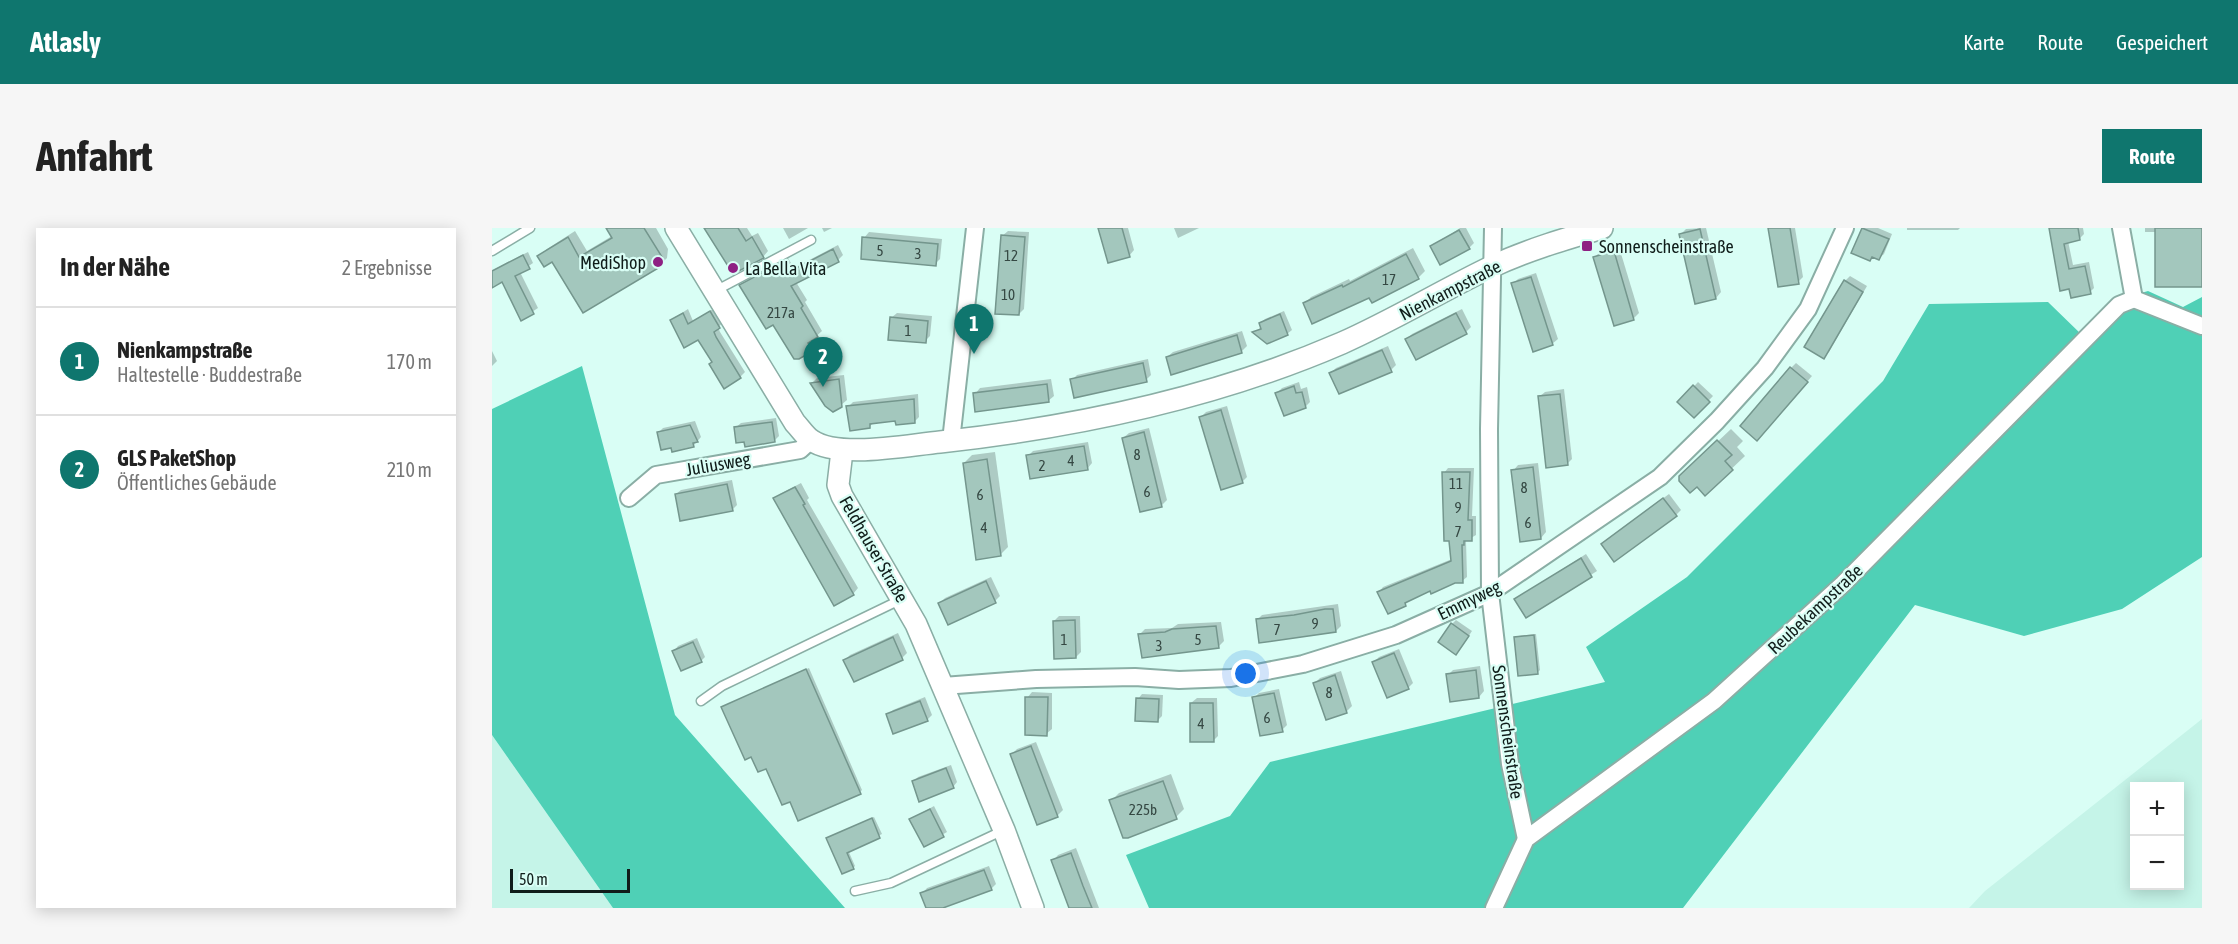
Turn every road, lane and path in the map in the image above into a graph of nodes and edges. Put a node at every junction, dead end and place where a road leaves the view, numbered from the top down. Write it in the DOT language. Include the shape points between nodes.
graph roads {
  1 [pos="530,228"];
  2 [pos="676,228"];
  3 [pos="975,228"];
  4 [pos="1494,228"];
  5 [pos="1602,228"];
  6 [pos="1845,228"];
  7 [pos="2121,228"];
  8 [pos="811,240"];
  9 [pos="492,252"];
  10 [pos="1491,267"];
  11 [pos="715,292"];
  12 [pos="2134,299"];
  13 [pos="2202,326"];
  14 [pos="811,440"];
  15 [pos="951,441"];
  16 [pos="843,451"];
  17 [pos="629,498"];
  18 [pos="1490,593"];
  19 [pos="903,599"];
  20 [pos="943,686"];
  21 [pos="701,701"];
  22 [pos="1004,830"];
  23 [pos="1526,839"];
  24 [pos="855,891"];
  25 [pos="1033,908"];
  26 [pos="1494,908"];
  1 -- 9 [label="lane"];
  2 -- 11 [label="street"];
  3 -- 15 [label="street"];
  4 -- 10 [label="street, Sonnenscheinstraße"];
  5 -- 10 [label="street, Nienkampstraße"];
  6 -- 18 [label="street, Emmyweg" via="1808,309 1765,368 1717,421 1660,477"];
  7 -- 12 [label="street"];
  8 -- 11 [label="lane"];
  10 -- 15 [label="street, Nienkampstraße" via="1392,320 1284,367 1160,404 1067,425"];
  10 -- 18 [label="street, Sonnenscheinstraße"];
  11 -- 14 [label="street" via="795,423"];
  12 -- 13 [label="street"];
  12 -- 23 [label="street, Reubekampstraße" via="2119,305 1843,584 1714,701"];
  14 -- 16 [label="street"];
  14 -- 17 [label="street, Juliusweg" via="800,450 656,475"];
  15 -- 16 [label="street, Nienkampstraße"];
  16 -- 19 [label="street, Feldhauser Straße" via="838,485 842,496"];
  18 -- 20 [label="street, Emmyweg" via="1396,635 1303,664 1230,678 1036,679"];
  18 -- 23 [label="street, Sonnenscheinstraße" via="1509,764"];
  19 -- 20 [label="street, Feldhauser Straße"];
  19 -- 21 [label="lane" via="722,686"];
  20 -- 22 [label="street, Feldhauser Straße"];
  22 -- 24 [label="lane" via="891,883"];
  22 -- 25 [label="street, Feldhauser Straße"];
  23 -- 26 [label="street, Reubekampstraße"];
}
